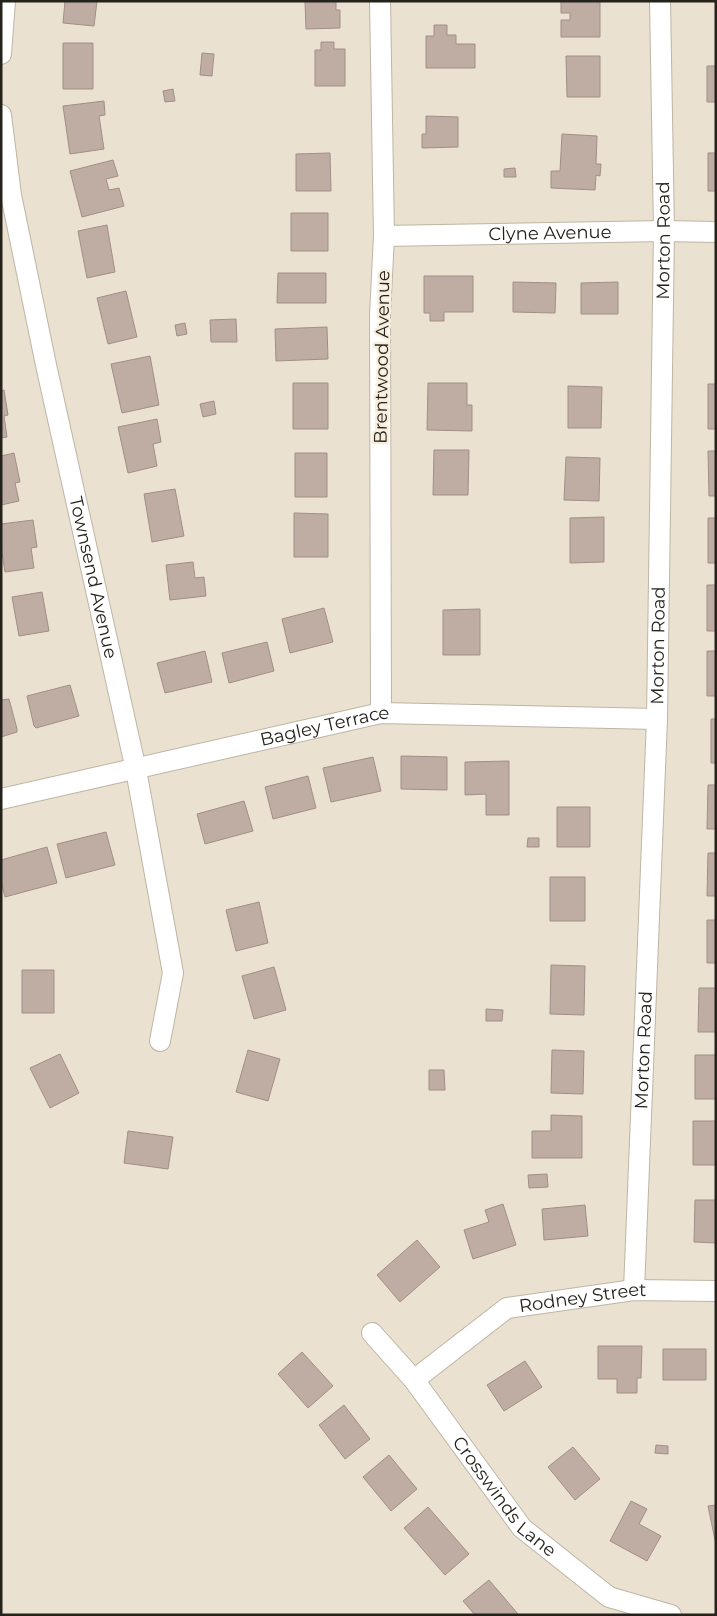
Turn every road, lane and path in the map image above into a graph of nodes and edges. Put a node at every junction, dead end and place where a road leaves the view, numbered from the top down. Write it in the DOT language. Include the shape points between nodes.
graph roads {
  1 [pos="5,1"];
  2 [pos="380,1"];
  3 [pos="660,1"];
  4 [pos="1,54"];
  5 [pos="1,115"];
  6 [pos="664,231"];
  7 [pos="716,232"];
  8 [pos="384,236"];
  9 [pos="381,713"];
  10 [pos="656,719"];
  11 [pos="136,770"];
  12 [pos="1,799"];
  13 [pos="160,1041"];
  14 [pos="634,1290"];
  15 [pos="716,1291"];
  16 [pos="372,1332"];
  17 [pos="414,1380"];
  18 [pos="671,1615"];
  1 -- 4 [label="street"];
  2 -- 8 [label="street, Brentwood Avenue"];
  3 -- 6 [label="street, Morton Road"];
  5 -- 11 [label="street, Townsend Avenue" via="11,195 46,365"];
  6 -- 7 [label="street, Clyne Avenue"];
  6 -- 8 [label="street, Clyne Avenue"];
  6 -- 10 [label="street, Morton Road"];
  8 -- 9 [label="street, Brentwood Avenue" via="380,315"];
  9 -- 10 [label="street, Bagley Terrace"];
  9 -- 11 [label="street, Bagley Terrace"];
  10 -- 14 [label="street, Morton Road"];
  11 -- 12 [label="street, Bagley Terrace"];
  11 -- 13 [label="street, Townsend Avenue" via="173,974"];
  14 -- 15 [label="street, Rodney Street"];
  14 -- 17 [label="street, Rodney Street" via="507,1308"];
  16 -- 17 [label="street, Crosswinds Lane"];
  17 -- 18 [label="street, Crosswinds Lane" via="522,1528 609,1597"];
}
